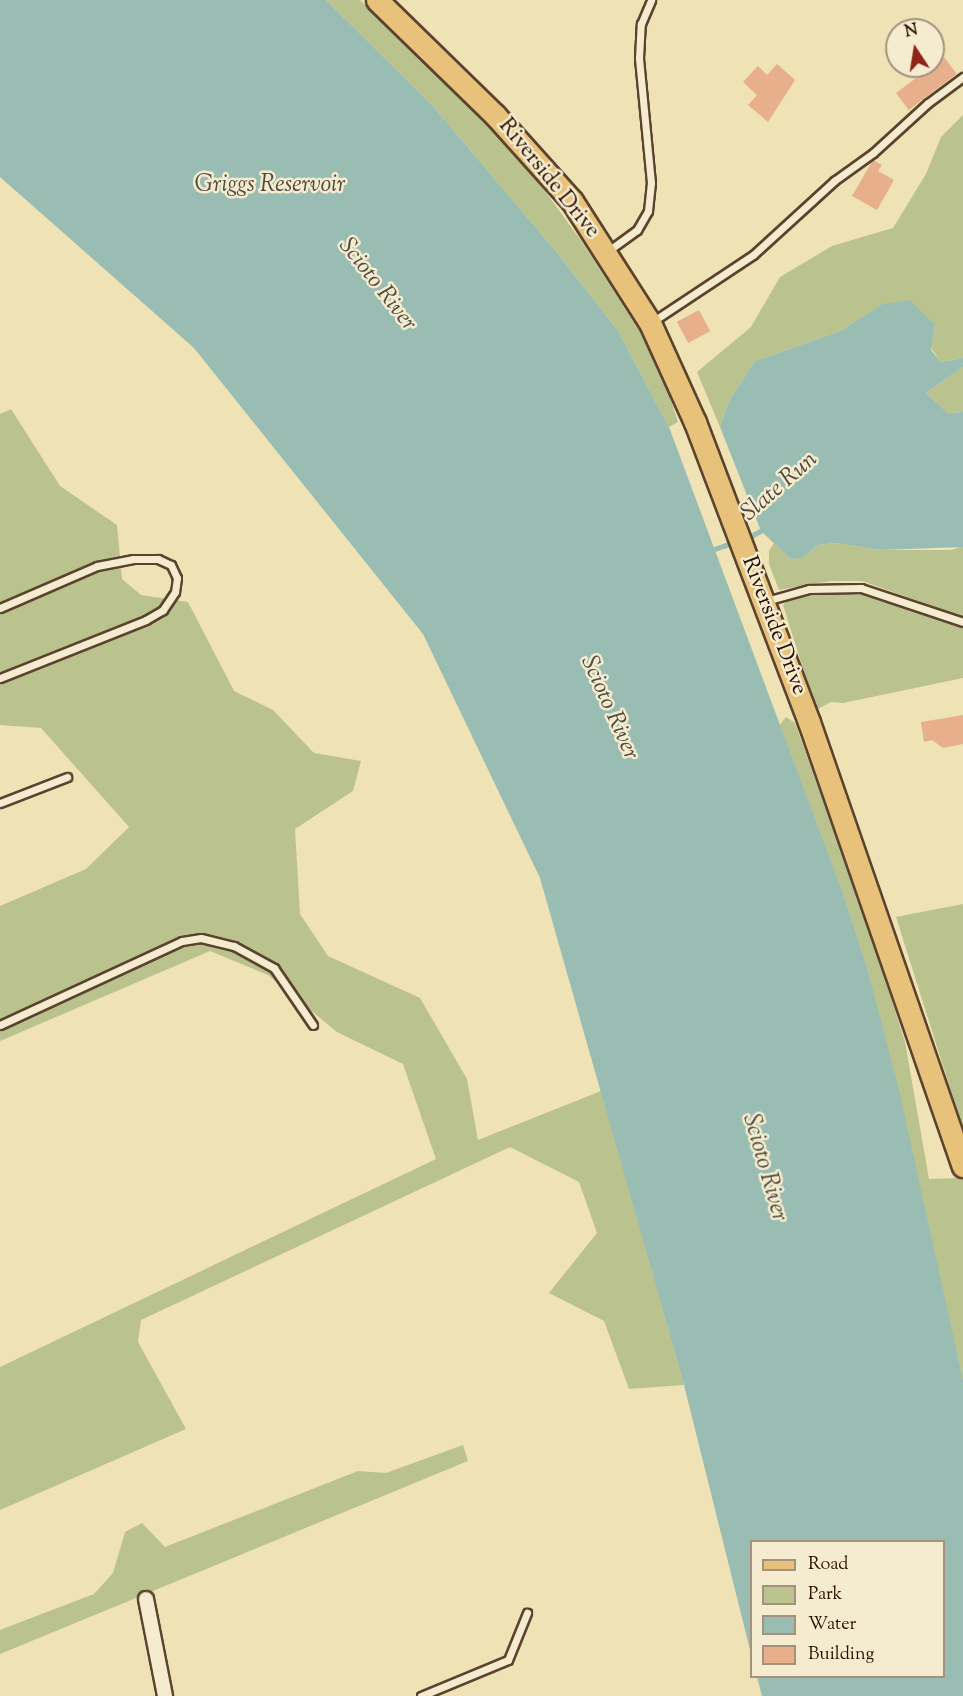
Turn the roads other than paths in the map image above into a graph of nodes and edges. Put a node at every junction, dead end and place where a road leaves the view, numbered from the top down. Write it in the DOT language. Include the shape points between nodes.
graph roads {
  1 [pos="377,0"];
  2 [pos="651,0"];
  3 [pos="963,77"];
  4 [pos="606,253"];
  5 [pos="650,323"];
  6 [pos="764,602"];
  7 [pos="0,608"];
  8 [pos="963,622"];
  9 [pos="0,678"];
  10 [pos="67,777"];
  11 [pos="0,803"];
  12 [pos="0,1024"];
  13 [pos="313,1025"];
  14 [pos="961,1153"];
  15 [pos="146,1599"];
  16 [pos="527,1614"];
  17 [pos="165,1696"];
  18 [pos="421,1696"];
  1 -- 4 [label="main road, Riverside Drive" via="495,115 572,201"];
  2 -- 4 [label="lane" via="641,24 639,69 651,183 648,211 637,230"];
  3 -- 5 [label="lane" via="834,181 753,255"];
  4 -- 5 [label="main road, Riverside Drive"];
  5 -- 6 [label="main road, Riverside Drive" via="695,422"];
  6 -- 8 [label="lane" via="809,590 861,588"];
  6 -- 14 [label="main road, Riverside Drive"];
  7 -- 9 [label="lane" via="97,566 133,559 159,559 171,565 177,578 175,592 163,610 146,620"];
  10 -- 11 [label="lane"];
  12 -- 13 [label="lane" via="182,941 201,938 234,946 274,968"];
  15 -- 17 [label="street"];
  16 -- 18 [label="lane" via="508,1660"];
}
